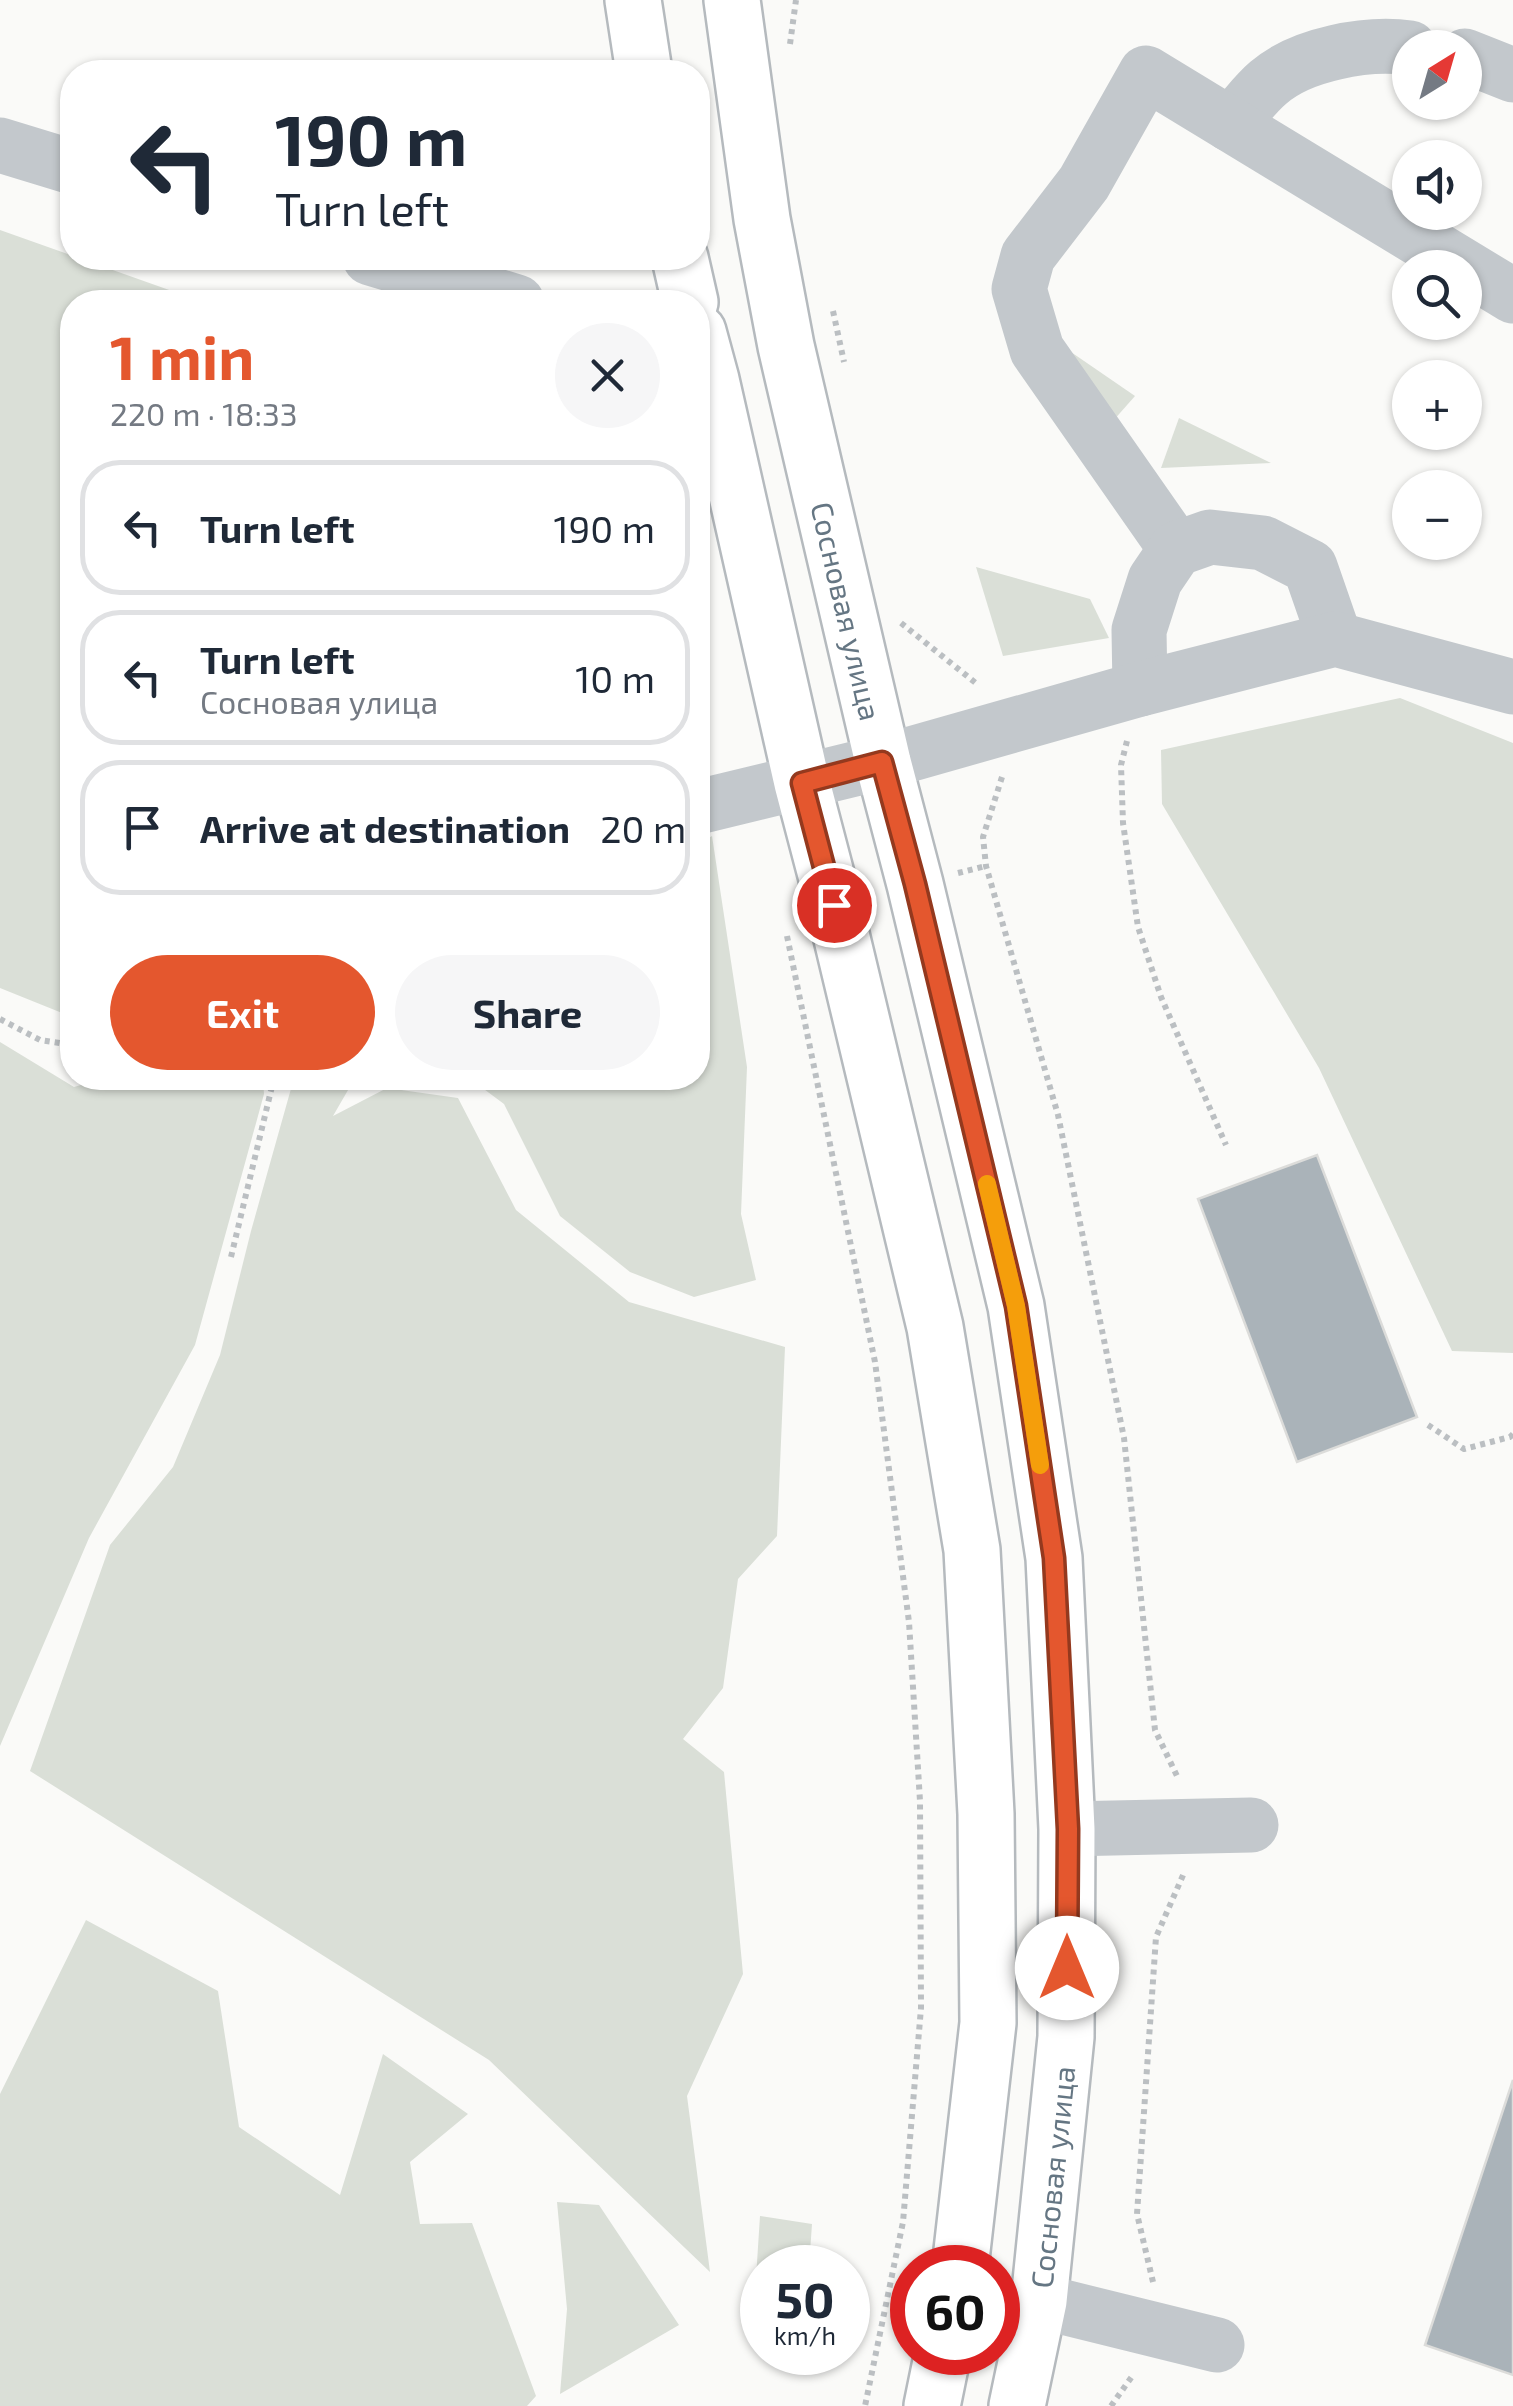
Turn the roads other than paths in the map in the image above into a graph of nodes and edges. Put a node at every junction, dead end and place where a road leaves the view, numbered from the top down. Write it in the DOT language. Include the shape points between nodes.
graph roads {
  1 [pos="633,0"];
  2 [pos="732,0"];
  3 [pos="1392,46"];
  4 [pos="642,60"];
  5 [pos="1482,63"];
  6 [pos="1513,75"];
  7 [pos="1230,124"];
  8 [pos="0,145"];
  9 [pos="60,163"];
  10 [pos="410,270"];
  11 [pos="478,290"];
  12 [pos="1513,296"];
  13 [pos="710,379"];
  14 [pos="1176,549"];
  15 [pos="1335,638"];
  16 [pos="1513,687"];
  17 [pos="1140,689"];
  18 [pos="882,762"];
  19 [pos="802,783"];
  20 [pos="710,804"];
  21 [pos="1252,1825"];
  22 [pos="1068,1829"];
  23 [pos="963,2245"];
  24 [pos="1039,2301"];
  25 [pos="1217,2346"];
  26 [pos="938,2375"];
  27 [pos="932,2406"];
  28 [pos="1016,2406"];
  1 -- 4 [label="main road"];
  2 -- 18 [label="main road, Сосновая улица" via="786,346"];
  3 -- 7 [label="lane" via="1319,54 1270,82"];
  5 -- 6 [label="lane"];
  7 -- 12 [label="lane"];
  7 -- 14 [label="lane" via="1146,73 1084,182 1028,256 1019,288 1037,350"];
  8 -- 9 [label="lane"];
  10 -- 11 [label="lane"];
  13 -- 19 [label="main road"];
  14 -- 15 [label="lane" via="1210,537 1262,542 1310,567"];
  14 -- 17 [label="lane" via="1154,580 1139,630"];
  15 -- 16 [label="lane"];
  15 -- 17 [label="lane"];
  17 -- 18 [label="lane"];
  18 -- 19 [label="lane"];
  18 -- 22 [label="main road, Сосновая улица" via="1016,1306 1054,1558"];
  19 -- 20 [label="lane"];
  19 -- 23 [label="main road" via="935,1327 972,1550 986,1814 988,2023"];
  21 -- 22 [label="lane"];
  22 -- 24 [label="main road, Сосновая улица" via="1066,2037"];
  24 -- 25 [label="lane"];
  24 -- 28 [label="main road, Сосновая улица"];
  26 -- 27 [label="main road"];
}
